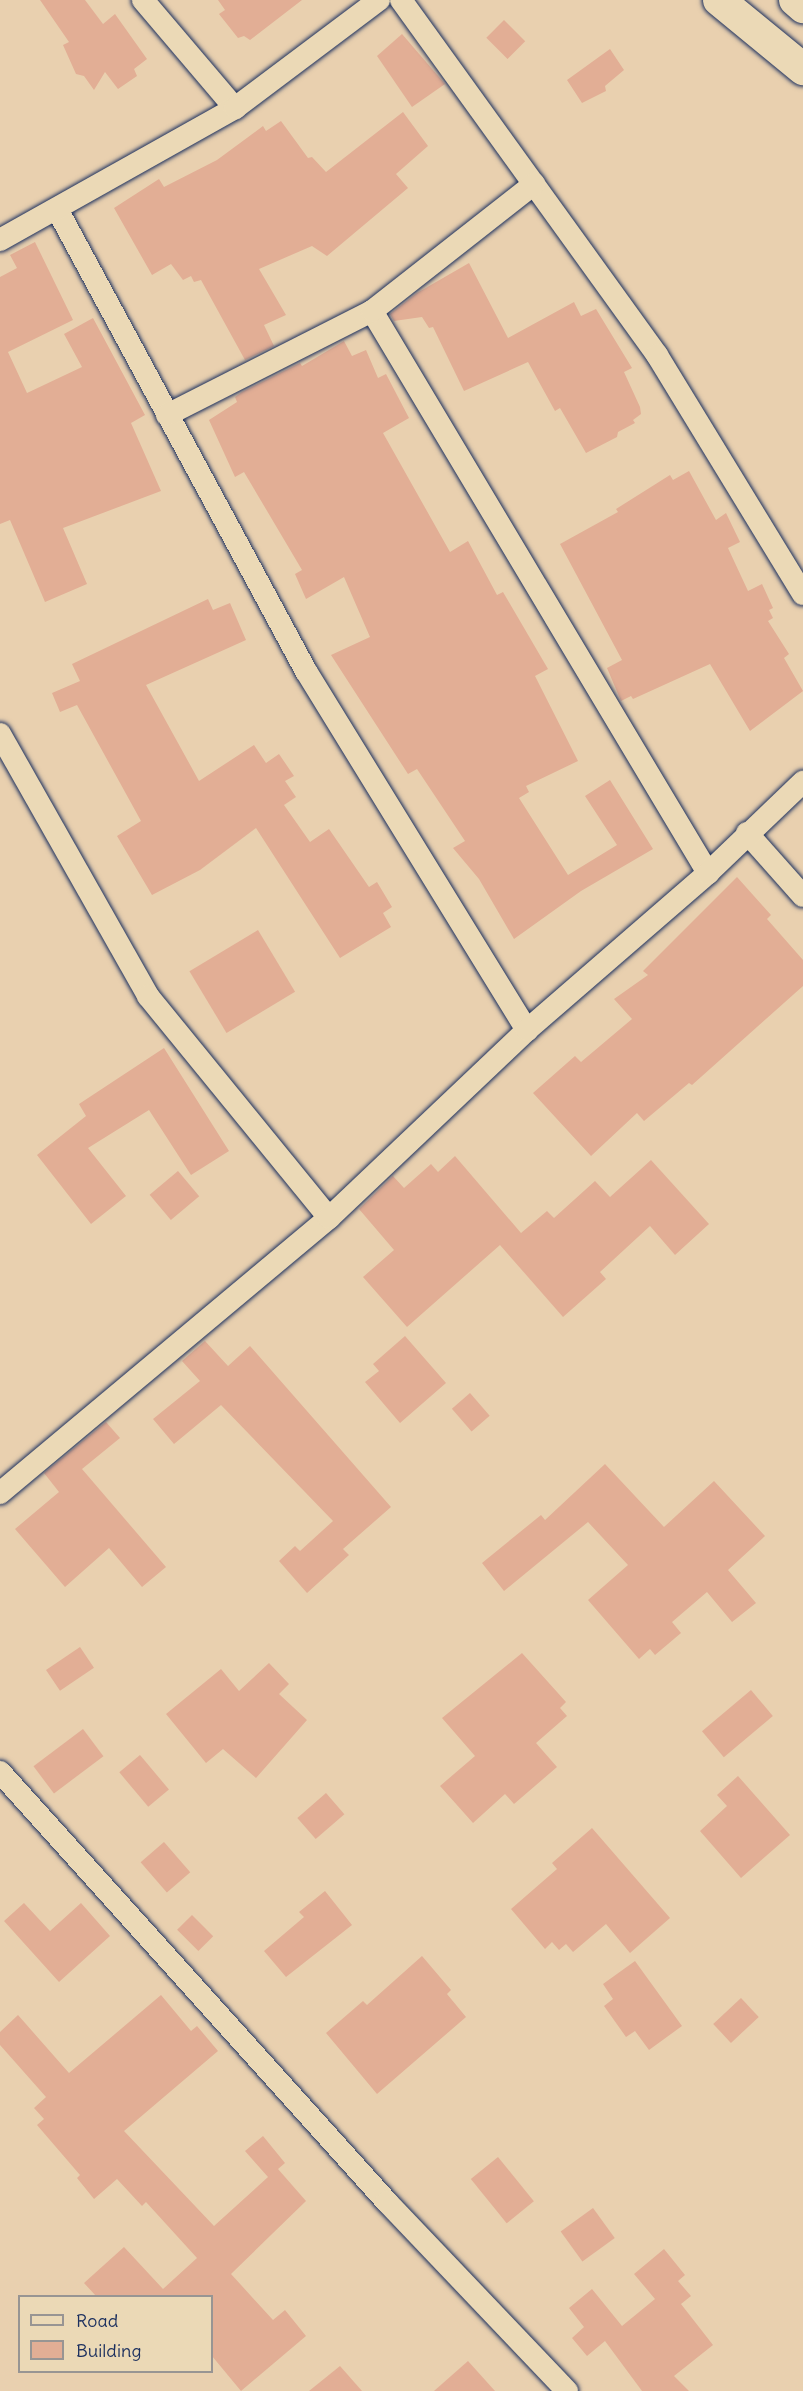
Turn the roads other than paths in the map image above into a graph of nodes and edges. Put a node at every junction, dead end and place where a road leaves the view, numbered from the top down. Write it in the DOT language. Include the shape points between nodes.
graph roads {
  1 [pos="143,0"];
  2 [pos="379,0"];
  3 [pos="401,0"];
  4 [pos="719,0"];
  5 [pos="795,0"];
  6 [pos="803,7"];
  7 [pos="803,69"];
  8 [pos="235,108"];
  9 [pos="534,184"];
  10 [pos="57,209"];
  11 [pos="0,240"];
  12 [pos="372,310"];
  13 [pos="166,415"];
  14 [pos="803,594"];
  15 [pos="0,734"];
  16 [pos="803,782"];
  17 [pos="747,834"];
  18 [pos="708,873"];
  19 [pos="803,896"];
  20 [pos="527,1030"];
  21 [pos="329,1218"];
  22 [pos="0,1493"];
  23 [pos="0,1772"];
  24 [pos="567,2391"];
  1 -- 8 [label="street"];
  2 -- 8 [label="street"];
  3 -- 9 [label="street"];
  4 -- 7 [label="main road"];
  5 -- 6 [label="main road"];
  8 -- 10 [label="street"];
  9 -- 12 [label="street"];
  9 -- 14 [label="street" via="657,355"];
  10 -- 11 [label="street"];
  10 -- 13 [label="street"];
  12 -- 13 [label="street"];
  12 -- 18 [label="street"];
  13 -- 20 [label="street" via="306,670"];
  15 -- 21 [label="street" via="148,996"];
  16 -- 17 [label="street"];
  17 -- 18 [label="street"];
  17 -- 19 [label="street"];
  18 -- 20 [label="street"];
  20 -- 21 [label="street"];
  21 -- 22 [label="street"];
  23 -- 24 [label="street" via="387,2202"];
}
